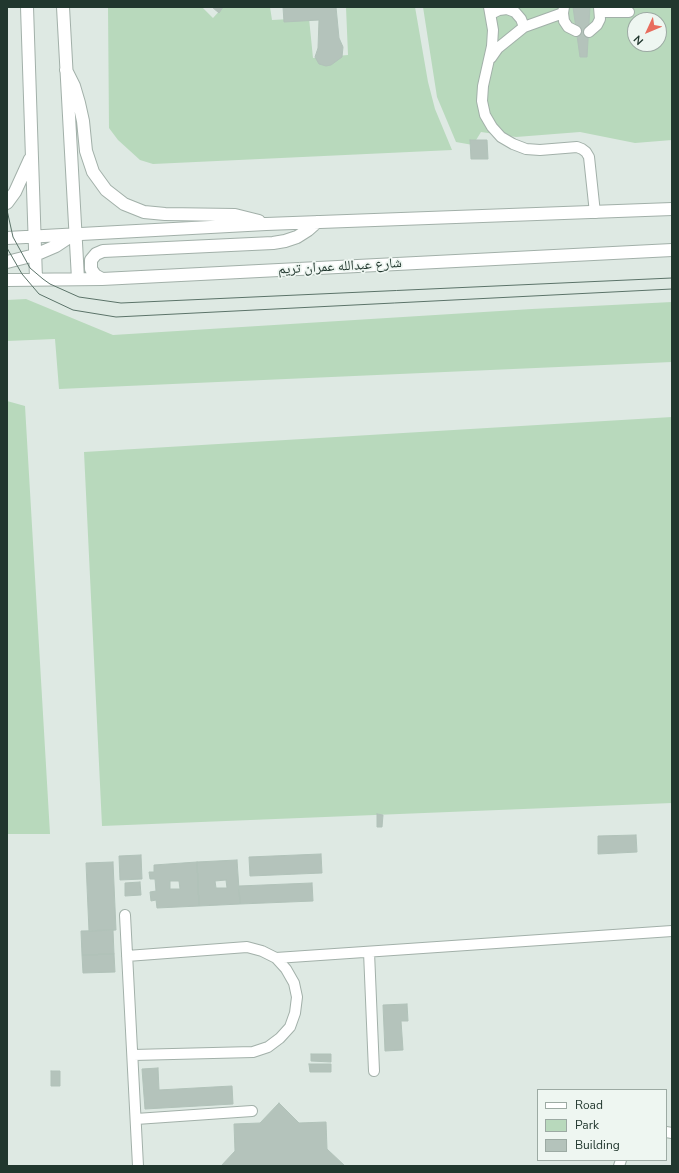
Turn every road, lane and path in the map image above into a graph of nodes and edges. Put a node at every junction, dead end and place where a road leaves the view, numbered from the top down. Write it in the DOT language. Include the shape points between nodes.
graph roads {
  1 [pos="28,7"];
  2 [pos="63,7"];
  3 [pos="600,9"];
  4 [pos="490,10"];
  5 [pos="564,10"];
  6 [pos="629,12"];
  7 [pos="524,27"];
  8 [pos="576,31"];
  9 [pos="589,32"];
  10 [pos="488,61"];
  11 [pos="66,70"];
  12 [pos="31,156"];
  13 [pos="7,203"];
  14 [pos="672,209"];
  15 [pos="595,213"];
  16 [pos="317,222"];
  17 [pos="266,224"];
  18 [pos="75,234"];
  19 [pos="34,237"];
  20 [pos="7,238"];
  21 [pos="672,250"];
  22 [pos="35,255"];
  23 [pos="7,262"];
  24 [pos="36,278"];
  25 [pos="78,279"];
  26 [pos="102,279"];
  27 [pos="7,280"];
  28 [pos="126,915"];
  29 [pos="672,931"];
  30 [pos="369,952"];
  31 [pos="127,956"];
  32 [pos="276,958"];
  33 [pos="133,1055"];
  34 [pos="374,1071"];
  35 [pos="252,1111"];
  36 [pos="136,1119"];
  37 [pos="138,1166"];
  1 -- 12 [label="street"];
  2 -- 11 [label="street"];
  3 -- 6 [label="lane"];
  3 -- 9 [label="lane" via="600,19"];
  4 -- 7 [label="lane" via="507,9 515,12 522,19"];
  4 -- 10 [label="lane" via="493,35"];
  5 -- 7 [label="lane"];
  5 -- 8 [label="lane" via="564,21 568,27"];
  7 -- 10 [label="lane" via="498,48"];
  10 -- 15 [label="lane" via="482,101 485,115 492,127 501,137 526,149 577,147 586,152"];
  11 -- 17 [label="street" via="79,103 86,151 94,172 106,190 124,204 144,212 235,215"];
  11 -- 18 [label="street"];
  12 -- 13 [label="street" via="15,192"];
  12 -- 19 [label="street"];
  14 -- 15 [label="street"];
  15 -- 16 [label="street"];
  16 -- 17 [label="street"];
  16 -- 26 [label="street" via="297,237 273,243 103,251 91,260 91,269"];
  17 -- 18 [label="street"];
  18 -- 19 [label="street"];
  18 -- 22 [label="street"];
  18 -- 25 [label="street"];
  19 -- 20 [label="street"];
  19 -- 22 [label="street"];
  21 -- 26 [label="street, شارع عبدالله عمران تريم"];
  22 -- 23 [label="street"];
  22 -- 24 [label="street"];
  24 -- 25 [label="street, شارع عبدالله عمران تريم"];
  24 -- 27 [label="street, شارع عبدالله عمران تريم"];
  25 -- 26 [label="street, شارع عبدالله عمران تريم"];
  28 -- 31 [label="lane"];
  29 -- 30 [label="lane"];
  30 -- 32 [label="lane"];
  30 -- 34 [label="lane"];
  31 -- 32 [label="lane" via="247,947 262,950"];
  31 -- 33 [label="lane"];
  32 -- 33 [label="lane" via="294,983 297,997 290,1027 268,1047 253,1052"];
  33 -- 36 [label="lane"];
  35 -- 36 [label="lane"];
  36 -- 37 [label="lane"];
}
